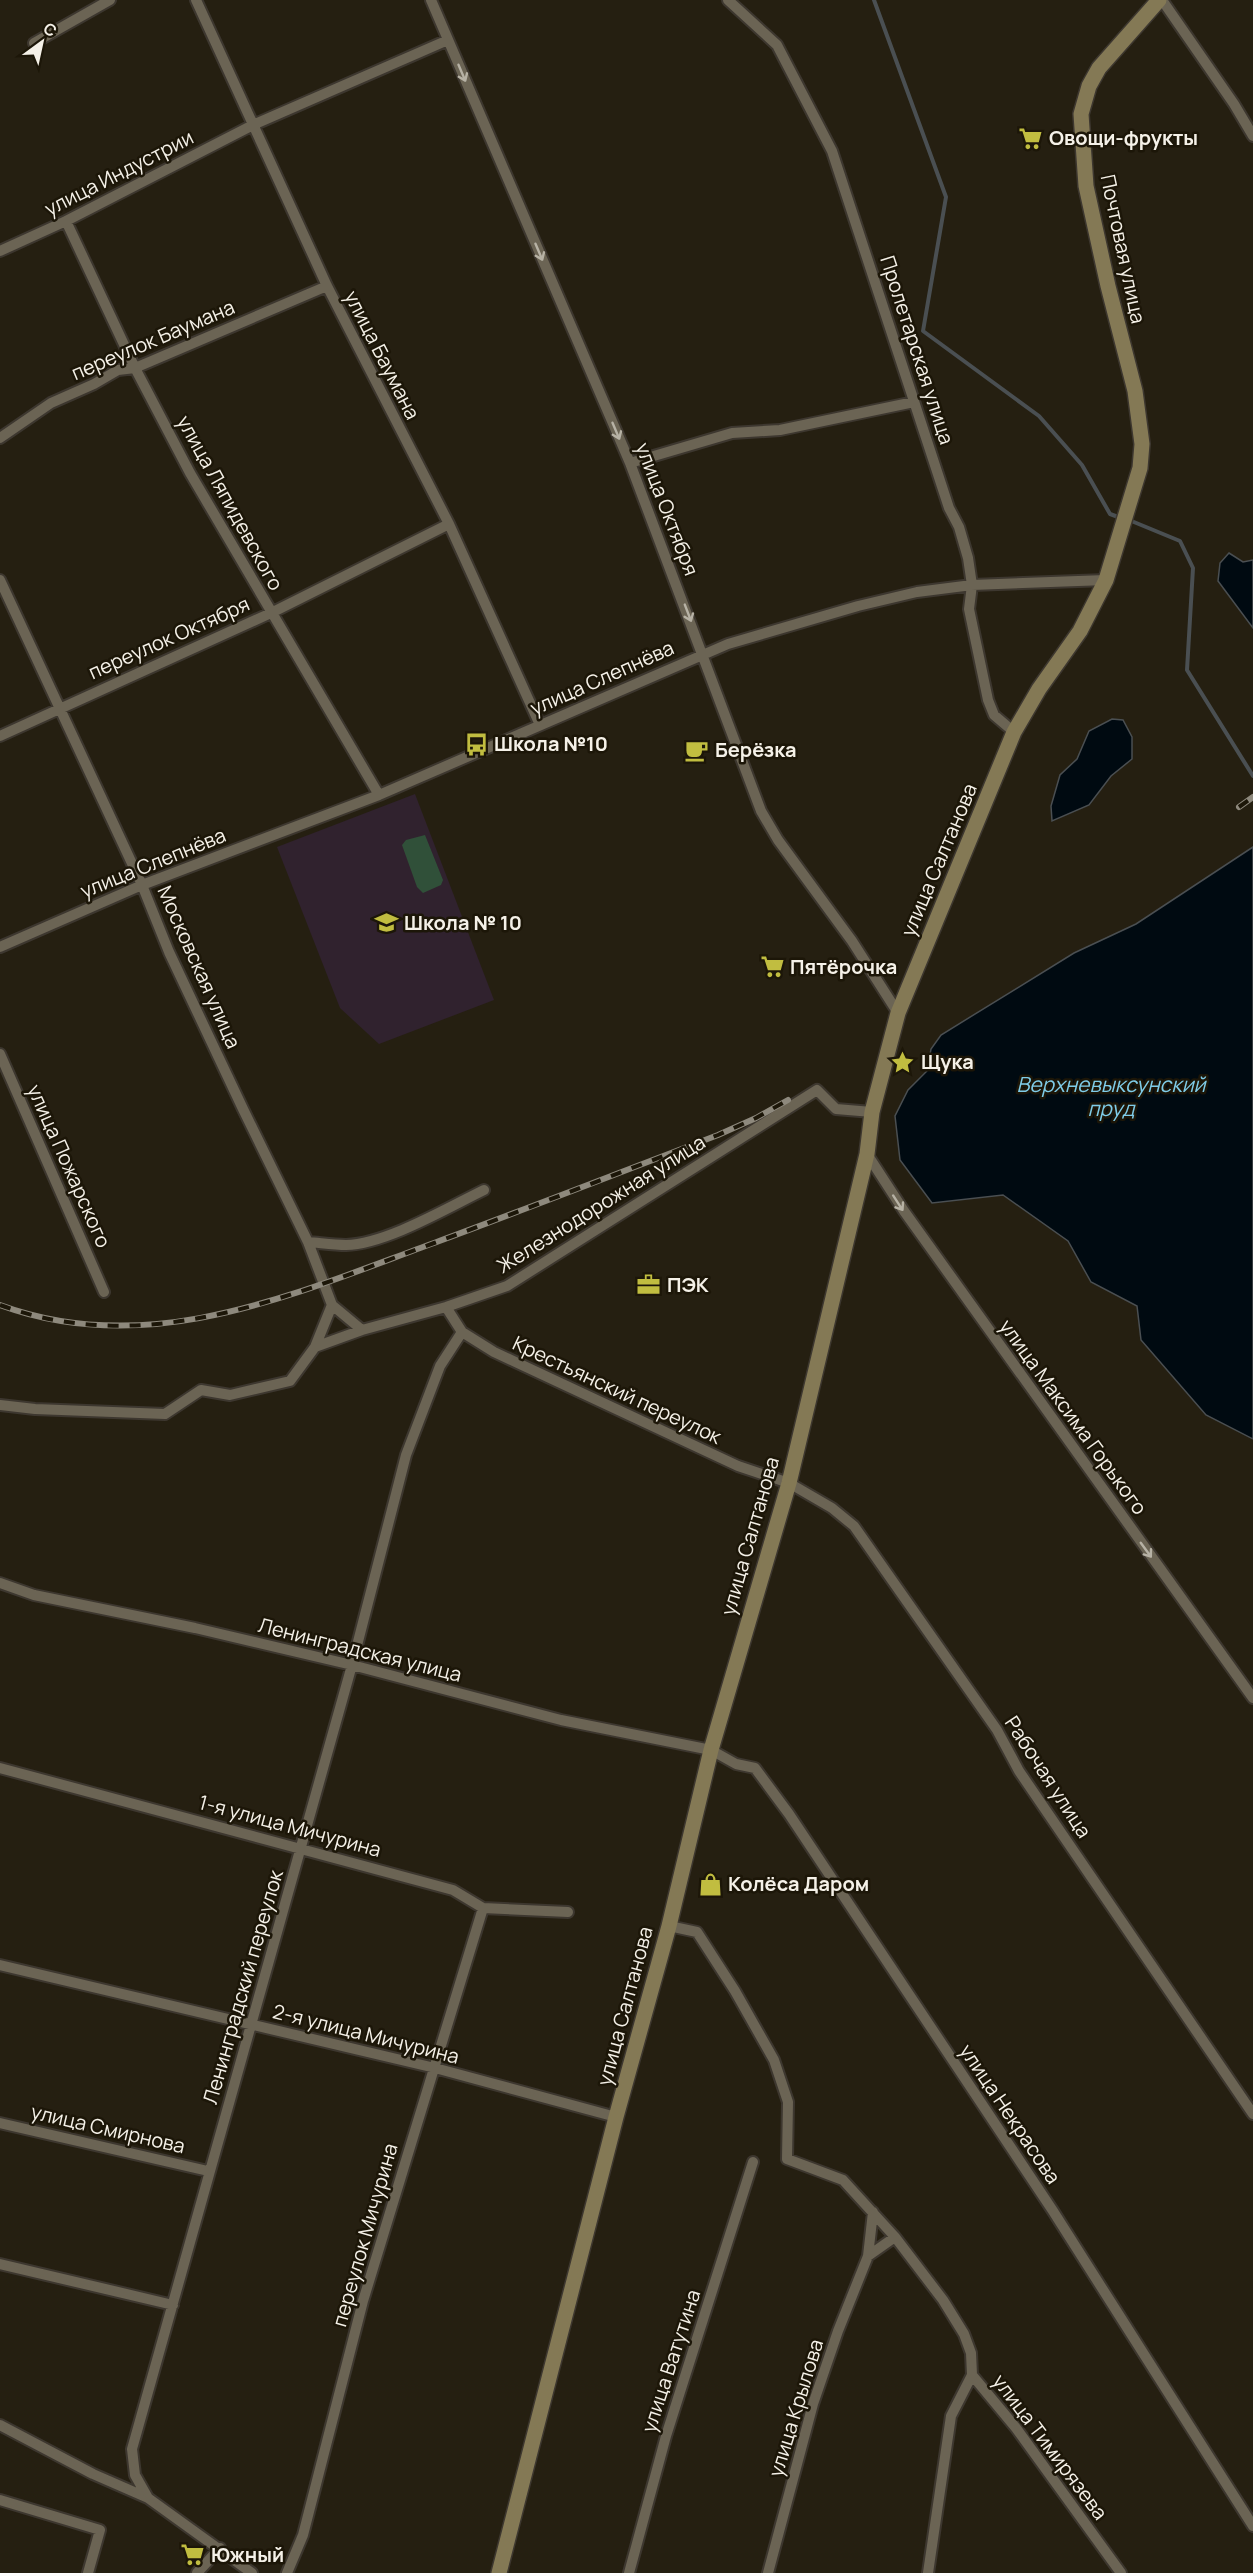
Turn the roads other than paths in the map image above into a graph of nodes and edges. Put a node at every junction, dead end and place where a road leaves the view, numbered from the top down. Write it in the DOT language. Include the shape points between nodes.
graph roads {
  1 [pos="110,0"];
  2 [pos="196,0"];
  3 [pos="431,0"];
  4 [pos="728,0"];
  5 [pos="1160,0"];
  6 [pos="448,40"];
  7 [pos="34,43"];
  8 [pos="253,124"];
  9 [pos="1253,136"];
  10 [pos="66,221"];
  11 [pos="0,251"];
  12 [pos="327,286"];
  13 [pos="135,368"];
  14 [pos="914,402"];
  15 [pos="0,438"];
  16 [pos="630,463"];
  17 [pos="449,524"];
  18 [pos="1118,543"];
  19 [pos="0,580"];
  20 [pos="1106,580"];
  21 [pos="972,585"];
  22 [pos="271,612"];
  23 [pos="703,653"];
  24 [pos="58,707"];
  25 [pos="540,725"];
  26 [pos="1014,732"];
  27 [pos="0,736"];
  28 [pos="379,795"];
  29 [pos="142,885"];
  30 [pos="0,946"];
  31 [pos="898,1013"];
  32 [pos="0,1054"];
  33 [pos="872,1112"];
  34 [pos="867,1154"];
  35 [pos="484,1190"];
  36 [pos="308,1242"];
  37 [pos="104,1292"];
  38 [pos="332,1305"];
  39 [pos="446,1307"];
  40 [pos="362,1330"];
  41 [pos="462,1332"];
  42 [pos="315,1347"];
  43 [pos="0,1405"];
  44 [pos="789,1483"];
  45 [pos="0,1583"];
  46 [pos="352,1665"];
  47 [pos="1253,1698"];
  48 [pos="711,1750"];
  49 [pos="0,1768"];
  50 [pos="300,1847"];
  51 [pos="483,1908"];
  52 [pos="568,1911"];
  53 [pos="669,1926"];
  54 [pos="0,1965"];
  55 [pos="251,2024"];
  56 [pos="435,2068"];
  57 [pos="1253,2114"];
  58 [pos="616,2117"];
  59 [pos="0,2123"];
  60 [pos="753,2162"];
  61 [pos="208,2171"];
  62 [pos="873,2212"];
  63 [pos="895,2237"];
  64 [pos="868,2256"];
  65 [pos="0,2264"];
  66 [pos="173,2306"];
  67 [pos="972,2375"];
  68 [pos="0,2425"];
  69 [pos="148,2498"];
  70 [pos="0,2500"];
  71 [pos="1253,2526"];
  72 [pos="220,2548"];
  73 [pos="88,2573"];
  74 [pos="197,2573"];
  75 [pos="252,2573"];
  76 [pos="286,2573"];
  77 [pos="500,2573"];
  78 [pos="629,2573"];
  79 [pos="768,2573"];
  80 [pos="928,2573"];
  81 [pos="1122,2573"];
  1 -- 7 [label="street"];
  2 -- 8 [label="street, улица Баумана"];
  3 -- 6 [label="street, улица Октября"];
  4 -- 14 [label="street, Пролетарская улица" via="777,45 832,151"];
  5 -- 9 [label="street"];
  5 -- 18 [label="main road, Почтовая улица" via="1099,68 1081,114 1086,186 1142,444 1140,468"];
  6 -- 8 [label="street, улица Индустрии"];
  6 -- 16 [label="street, улица Октября, one-way"];
  8 -- 10 [label="street, улица Индустрии"];
  8 -- 12 [label="street, улица Баумана"];
  10 -- 11 [label="street, улица Индустрии"];
  10 -- 13 [label="street, улица Ляпидевского"];
  12 -- 13 [label="street, переулок Баумана"];
  12 -- 17 [label="street, улица Баумана"];
  13 -- 15 [label="street, переулок Баумана" via="118,370 51,403"];
  13 -- 22 [label="street, улица Ляпидевского" via="190,473"];
  14 -- 16 [label="street" via="780,430 732,433"];
  14 -- 21 [label="street, Пролетарская улица" via="959,527"];
  16 -- 23 [label="street, улица Октября, one-way"];
  17 -- 22 [label="street, переулок Октября"];
  17 -- 25 [label="street, улица Баумана"];
  18 -- 20 [label="main road, улица Салтанова"];
  19 -- 24 [label="street, Московская улица"];
  20 -- 21 [label="street, улица Слепнёва"];
  20 -- 26 [label="main road, улица Салтанова" via="1080,631"];
  21 -- 23 [label="street, улица Слепнёва" via="917,592 858,606"];
  21 -- 26 [label="street, Пролетарская улица" via="969,609 988,700 993,715"];
  22 -- 24 [label="street, переулок Октября"];
  22 -- 28 [label="street, улица Ляпидевского"];
  23 -- 25 [label="street, улица Слепнёва"];
  23 -- 31 [label="street, улица Октября" via="761,812"];
  24 -- 27 [label="street, переулок Октября"];
  24 -- 29 [label="street, Московская улица"];
  25 -- 28 [label="street, улица Слепнёва"];
  26 -- 31 [label="main road, улица Салтанова"];
  28 -- 29 [label="street, улица Слепнёва"];
  29 -- 30 [label="street, улица Слепнёва"];
  29 -- 36 [label="street, Московская улица" via="184,984"];
  31 -- 33 [label="main road, улица Салтанова"];
  32 -- 37 [label="street, улица Пожарского"];
  33 -- 34 [label="main road, улица Салтанова"];
  33 -- 39 [label="street, Железнодорожная улица" via="836,1109 817,1090 507,1286"];
  34 -- 44 [label="main road, улица Салтанова"];
  34 -- 47 [label="street, улица Максима Горького, one-way"];
  35 -- 36 [label="street" via="389,1235 346,1245"];
  36 -- 38 [label="street, Московская улица"];
  38 -- 40 [label="street"];
  38 -- 42 [label="street"];
  39 -- 40 [label="street, Железнодорожная улица"];
  39 -- 41 [label="street, Крестьянский переулок"];
  40 -- 42 [label="street, Железнодорожная улица"];
  41 -- 44 [label="street, Крестьянский переулок" via="494,1352 738,1466"];
  41 -- 46 [label="street, Ленинградский переулок" via="440,1366 406,1455"];
  42 -- 43 [label="street" via="290,1382 230,1395 201,1390 165,1414"];
  44 -- 48 [label="main road, улица Салтанова"];
  44 -- 57 [label="street, Рабочая улица" via="854,1526 997,1730 1019,1771"];
  45 -- 46 [label="street, Ленинградская улица" via="34,1595"];
  46 -- 48 [label="street, Ленинградская улица" via="561,1720"];
  46 -- 50 [label="street, Ленинградский переулок"];
  48 -- 53 [label="main road, улица Салтанова"];
  48 -- 71 [label="street, улица Некрасова" via="736,1764 755,1768 789,1814 1053,2211"];
  49 -- 50 [label="street, 1-я улица Мичурина"];
  50 -- 51 [label="street, 1-я улица Мичурина" via="453,1890"];
  50 -- 55 [label="street, Ленинградский переулок"];
  51 -- 52 [label="street, 1-я улица Мичурина"];
  51 -- 56 [label="street, переулок Мичурина"];
  53 -- 58 [label="main road, улица Салтанова"];
  53 -- 62 [label="street, улица Тимирязева" via="697,1932 774,2060 788,2102 787,2159 843,2180"];
  54 -- 55 [label="street, 2-я улица Мичурина"];
  55 -- 56 [label="street, 2-я улица Мичурина"];
  55 -- 61 [label="street, Ленинградский переулок"];
  56 -- 58 [label="street, 2-я улица Мичурина"];
  56 -- 76 [label="street, переулок Мичурина" via="363,2301 303,2535"];
  58 -- 77 [label="main road, улица Салтанова"];
  59 -- 61 [label="street, улица Смирнова"];
  60 -- 78 [label="street, улица Ватутина" via="666,2436"];
  61 -- 66 [label="street, Ленинградский переулок"];
  62 -- 63 [label="street, улица Тимирязева"];
  62 -- 64 [label="street, улица Крылова"];
  63 -- 64 [label="street"];
  63 -- 67 [label="street, улица Тимирязева" via="964,2334 971,2353"];
  64 -- 79 [label="street, улица Крылова" via="813,2404"];
  65 -- 66 [label="street"];
  66 -- 69 [label="street, Ленинградский переулок" via="132,2449 135,2475"];
  67 -- 80 [label="street" via="951,2416"];
  67 -- 81 [label="street, улица Тимирязева" via="1016,2428"];
  68 -- 69 [label="street"];
  69 -- 72 [label="street"];
  70 -- 73 [label="street" via="100,2530"];
  72 -- 74 [label="street"];
  72 -- 75 [label="street"];
}
